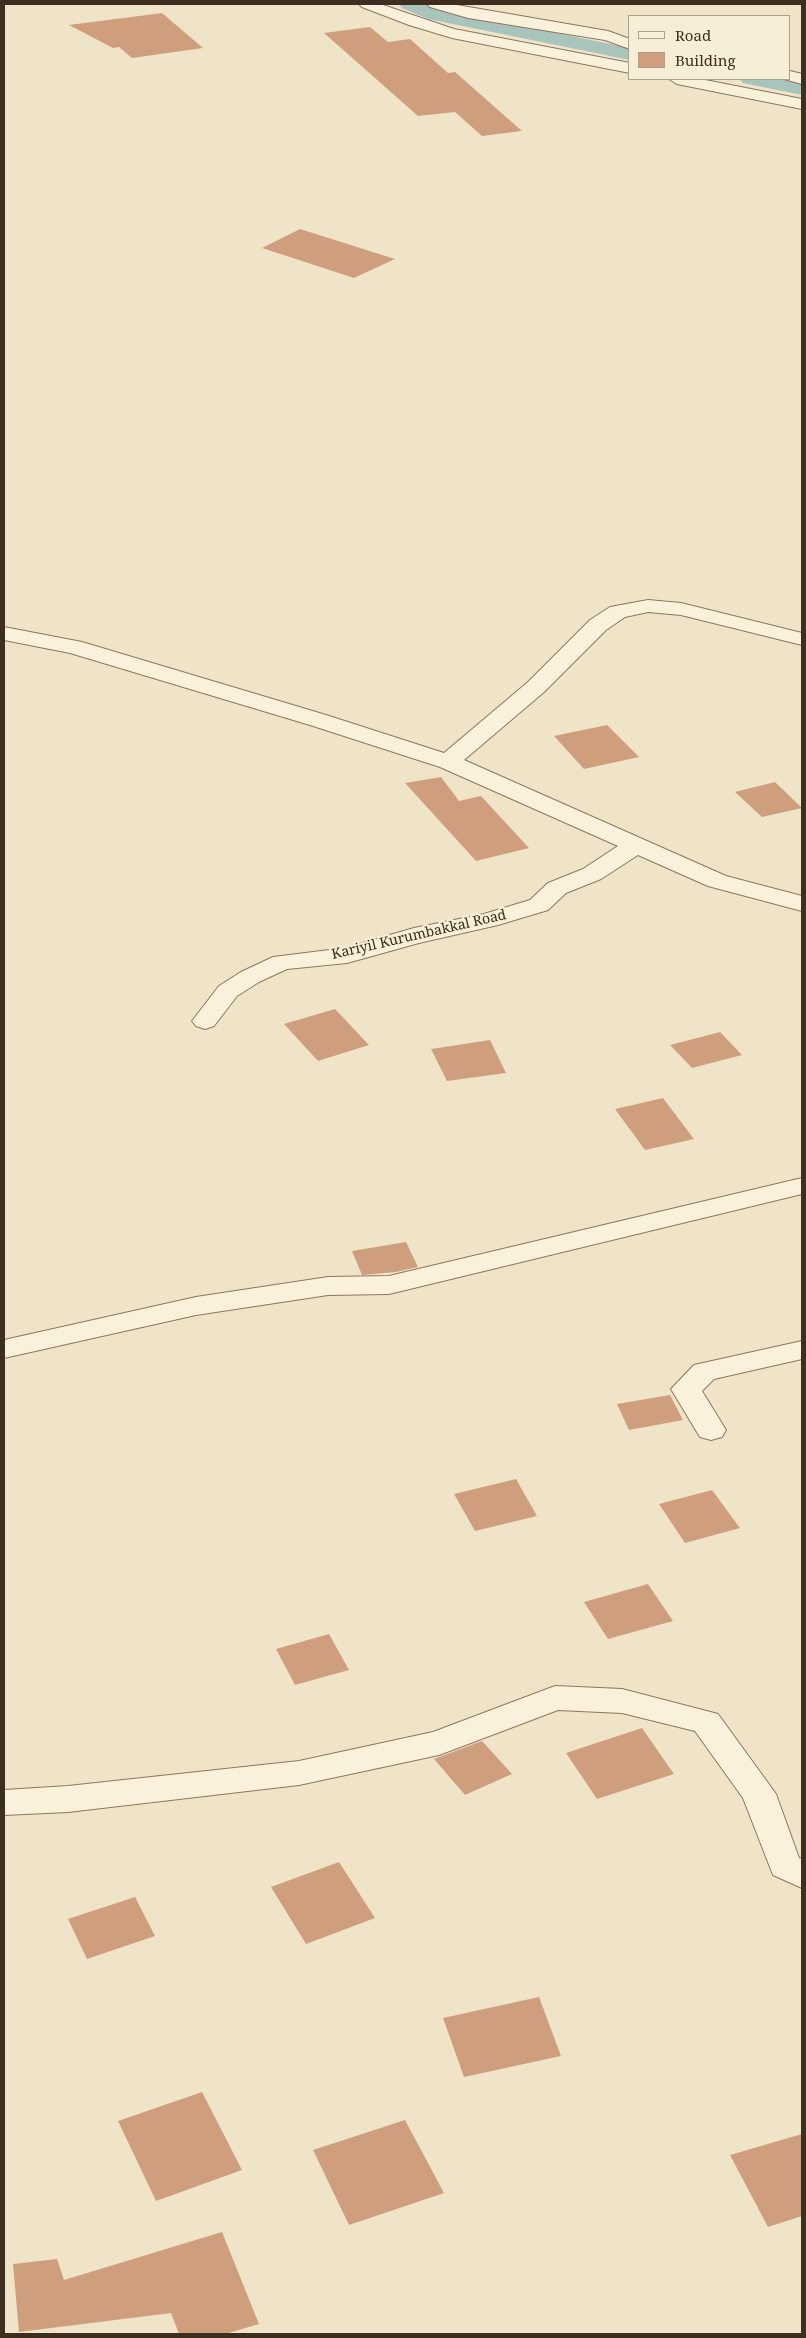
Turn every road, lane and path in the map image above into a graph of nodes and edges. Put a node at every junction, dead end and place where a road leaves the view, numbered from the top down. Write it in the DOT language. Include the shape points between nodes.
graph roads {
  1 [pos="367,4"];
  2 [pos="435,4"];
  3 [pos="628,43"];
  4 [pos="628,68"];
  5 [pos="682,80"];
  6 [pos="802,104"];
  7 [pos="4,634"];
  8 [pos="802,639"];
  9 [pos="448,762"];
  10 [pos="636,845"];
  11 [pos="799,898"];
  12 [pos="205,1021"];
  13 [pos="802,1186"];
  14 [pos="4,1349"];
  15 [pos="802,1350"];
  16 [pos="711,1430"];
  17 [pos="4,1802"];
  18 [pos="802,1874"];
  1 -- 4 [label="street" via="452,33"];
  2 -- 3 [label="street" via="468,13 608,36"];
  5 -- 6 [label="street"];
  7 -- 9 [label="street" via="74,647"];
  8 -- 9 [label="street" via="681,609 648,606 618,612 598,625 536,687"];
  9 -- 10 [label="street"];
  10 -- 11 [label="street" via="717,881"];
  10 -- 12 [label="street, Kariyil Kurumbakkal Road" via="592,874 557,888 539,905 346,955 282,962 228,991"];
  13 -- 14 [label="street" via="389,1285 328,1286 196,1306"];
  15 -- 16 [label="street" via="704,1372 686,1389"];
  17 -- 18 [label="street" via="68,1799 300,1773 439,1743 555,1698 622,1700 706,1722 758,1794 785,1866"];
}
